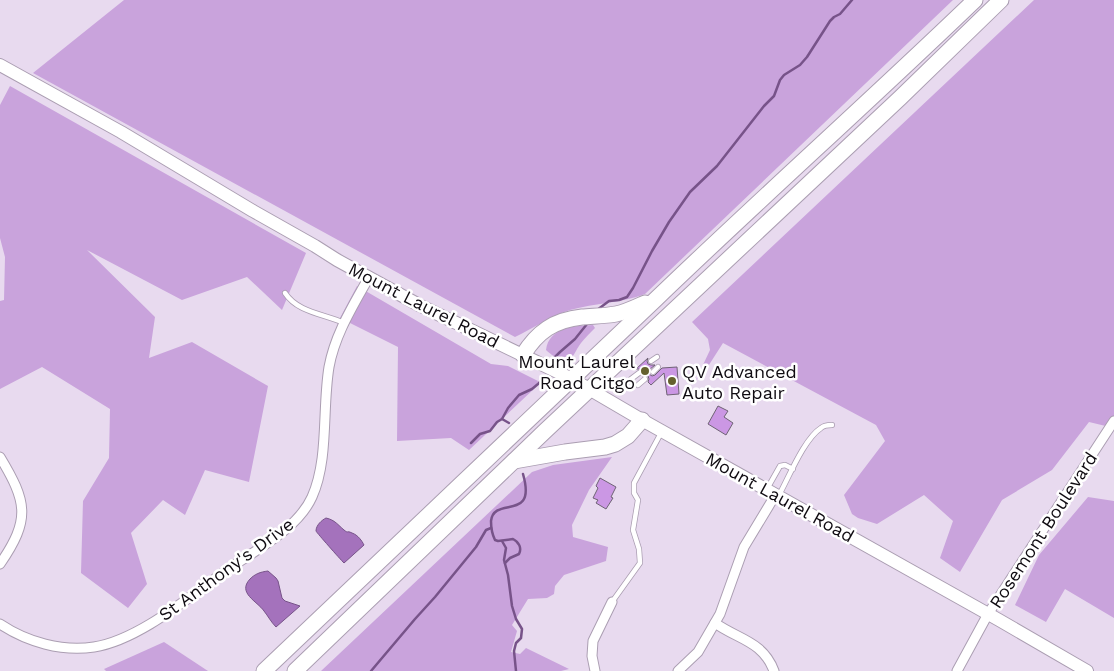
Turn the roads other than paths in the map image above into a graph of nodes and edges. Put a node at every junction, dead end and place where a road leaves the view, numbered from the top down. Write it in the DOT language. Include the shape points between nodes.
graph roads {
  1 [pos="975,0"];
  2 [pos="1001,0"];
  3 [pos="0,65"];
  4 [pos="369,278"];
  5 [pos="285,294"];
  6 [pos="656,299"];
  7 [pos="344,323"];
  8 [pos="523,355"];
  9 [pos="657,357"];
  10 [pos="651,361"];
  11 [pos="658,367"];
  12 [pos="653,372"];
  13 [pos="639,373"];
  14 [pos="572,379"];
  15 [pos="631,379"];
  16 [pos="645,379"];
  17 [pos="638,385"];
  18 [pos="589,389"];
  19 [pos="642,420"];
  20 [pos="1114,421"];
  21 [pos="832,425"];
  22 [pos="662,431"];
  23 [pos="0,457"];
  24 [pos="514,461"];
  25 [pos="793,469"];
  26 [pos="774,493"];
  27 [pos="0,564"];
  28 [pos="612,602"];
  29 [pos="988,614"];
  30 [pos="715,623"];
  31 [pos="0,624"];
  32 [pos="264,671"];
  33 [pos="294,671"];
  34 [pos="595,671"];
  35 [pos="678,671"];
  36 [pos="774,671"];
  37 [pos="956,671"];
  38 [pos="1087,671"];
  1 -- 6 [label="highway"];
  2 -- 18 [label="highway"];
  3 -- 4 [label="main road, Mount Laurel Road"];
  4 -- 7 [label="street, St Anthony's Drive"];
  4 -- 8 [label="main road, Mount Laurel Road"];
  5 -- 7 [label="lane" via="302,308"];
  6 -- 8 [label="highway" via="618,314 557,322 547,328"];
  6 -- 14 [label="highway"];
  7 -- 31 [label="street, St Anthony's Drive" via="330,367 317,486 311,500 292,524 178,605 135,632 107,644 78,648 47,645"];
  8 -- 14 [label="main road, Mount Laurel Road"];
  9 -- 10 [label="lane"];
  11 -- 12 [label="lane"];
  13 -- 15 [label="lane"];
  14 -- 18 [label="main road, Mount Laurel Road"];
  14 -- 32 [label="highway"];
  16 -- 17 [label="lane"];
  18 -- 19 [label="main road, Mount Laurel Road"];
  18 -- 24 [label="highway"];
  19 -- 22 [label="main road, Mount Laurel Road"];
  19 -- 24 [label="highway" via="628,436 615,444"];
  20 -- 29 [label="street, Rosemont Boulevard"];
  21 -- 25 [label="lane" via="821,428 806,443"];
  22 -- 26 [label="main road, Mount Laurel Road"];
  22 -- 28 [label="lane" via="634,483 638,500 632,530 640,563"];
  23 -- 27 [label="street" via="20,496 22,518 17,537"];
  24 -- 33 [label="highway"];
  25 -- 26 [label="lane"];
  25 -- 26 [label="lane" via="780,466"];
  26 -- 29 [label="main road, Mount Laurel Road"];
  26 -- 30 [label="street" via="744,547"];
  28 -- 34 [label="street" via="592,642"];
  29 -- 37 [label="street, Rosemont Boulevard"];
  29 -- 38 [label="main road, Mount Laurel Road"];
  30 -- 35 [label="street" via="698,652"];
  30 -- 36 [label="street" via="755,645"];
}
